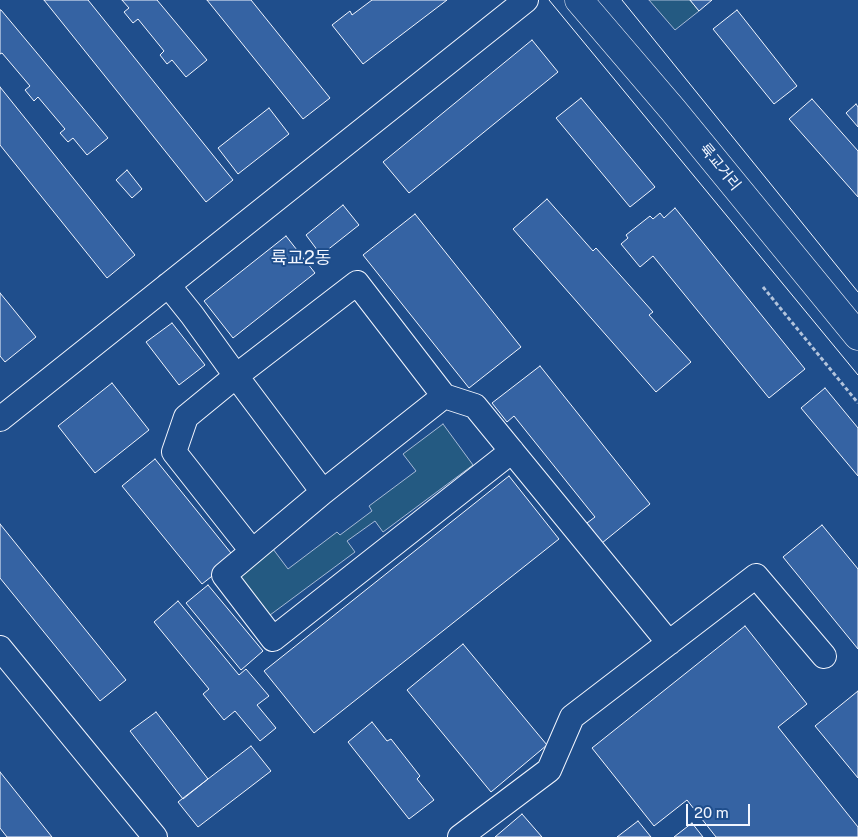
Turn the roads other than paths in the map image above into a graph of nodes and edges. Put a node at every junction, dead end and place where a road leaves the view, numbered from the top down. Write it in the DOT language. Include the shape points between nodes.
graph roads {
  1 [pos="526,0"];
  2 [pos="580,0"];
  3 [pos="168,285"];
  4 [pos="858,336"];
  5 [pos="236,376"];
  6 [pos="444,396"];
  7 [pos="0,419"];
  8 [pos="512,451"];
  9 [pos="323,492"];
  10 [pos="252,551"];
  11 [pos="669,642"];
  12 [pos="0,648"];
  13 [pos="824,656"];
  14 [pos="155,837"];
  15 [pos="460,837"];
  1 -- 3 [label="street"];
  2 -- 4 [label="main road, 륙교거리"];
  3 -- 5 [label="street"];
  3 -- 7 [label="street"];
  5 -- 6 [label="street" via="357,283"];
  5 -- 9 [label="street"];
  5 -- 10 [label="street" via="186,417 174,452"];
  6 -- 8 [label="street" via="475,406"];
  6 -- 9 [label="street"];
  8 -- 10 [label="street" via="274,639 224,576"];
  8 -- 11 [label="street"];
  9 -- 10 [label="street"];
  11 -- 13 [label="street" via="756,576"];
  11 -- 15 [label="street" via="572,717 549,770"];
  12 -- 14 [label="street"];
}
